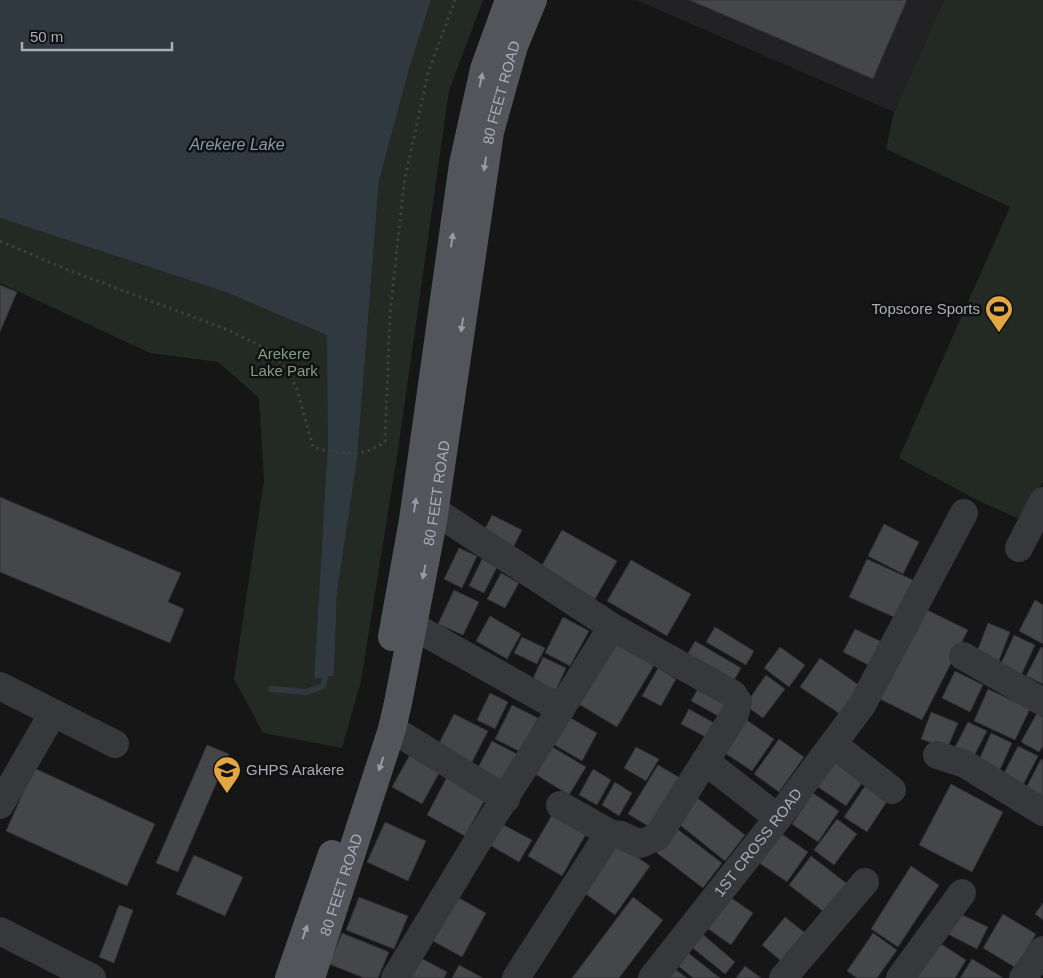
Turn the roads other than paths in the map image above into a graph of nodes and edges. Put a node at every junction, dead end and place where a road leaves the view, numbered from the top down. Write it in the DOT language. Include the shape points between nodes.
graph roads {
  1 [pos="509,0"];
  2 [pos="533,0"];
  3 [pos="459,268"];
  4 [pos="1043,501"];
  5 [pos="435,511"];
  6 [pos="964,513"];
  7 [pos="1020,548"];
  8 [pos="404,623"];
  9 [pos="612,627"];
  10 [pos="963,656"];
  11 [pos="0,686"];
  12 [pos="1043,702"];
  13 [pos="561,709"];
  14 [pos="53,712"];
  15 [pos="392,729"];
  16 [pos="115,744"];
  17 [pos="833,744"];
  18 [pos="937,755"];
  19 [pos="705,761"];
  20 [pos="892,790"];
  21 [pos="506,799"];
  22 [pos="0,805"];
  23 [pos="560,805"];
  24 [pos="1043,812"];
  25 [pos="778,818"];
  26 [pos="611,834"];
  27 [pos="866,882"];
  28 [pos="962,893"];
  29 [pos="0,931"];
  30 [pos="1043,950"];
  31 [pos="92,978"];
  32 [pos="288,978"];
  33 [pos="310,978"];
  34 [pos="395,978"];
  35 [pos="516,978"];
  36 [pos="652,978"];
  37 [pos="783,978"];
  38 [pos="900,978"];
  39 [pos="1023,978"];
  3 -- 1 [label="main road, 80 FEET ROAD, one-way" via="463,164 484,68"];
  2 -- 3 [label="main road, 80 FEET ROAD, one-way" via="514,46 490,132"];
  3 -- 5 [label="main road, 80 FEET ROAD, one-way"];
  8 -- 3 [label="main road, 80 FEET ROAD, one-way" via="413,520"];
  4 -- 7 [label="street"];
  5 -- 8 [label="main road, 80 FEET ROAD, one-way"];
  5 -- 9 [label="street"];
  6 -- 17 [label="street, 1ST CROSS ROAD" via="862,705"];
  8 -- 13 [label="street"];
  8 -- 15 [label="main road, 80 FEET ROAD"];
  32 -- 8 [label="main road, 80 FEET ROAD, one-way" via="347,811"];
  9 -- 13 [label="street"];
  9 -- 19 [label="street" via="733,694 738,702 735,714"];
  10 -- 12 [label="street"];
  11 -- 14 [label="street"];
  13 -- 21 [label="street"];
  14 -- 16 [label="street"];
  14 -- 22 [label="street"];
  15 -- 21 [label="street"];
  15 -- 33 [label="main road, 80 FEET ROAD, one-way"];
  17 -- 20 [label="street"];
  17 -- 25 [label="street, 1ST CROSS ROAD"];
  18 -- 24 [label="street" via="964,764"];
  19 -- 25 [label="street"];
  19 -- 26 [label="street" via="657,837 640,844"];
  21 -- 34 [label="street"];
  23 -- 26 [label="street"];
  25 -- 36 [label="street, 1ST CROSS ROAD"];
  26 -- 35 [label="street"];
  27 -- 37 [label="street"];
  28 -- 38 [label="street"];
  29 -- 31 [label="street"];
  30 -- 39 [label="street"];
}
